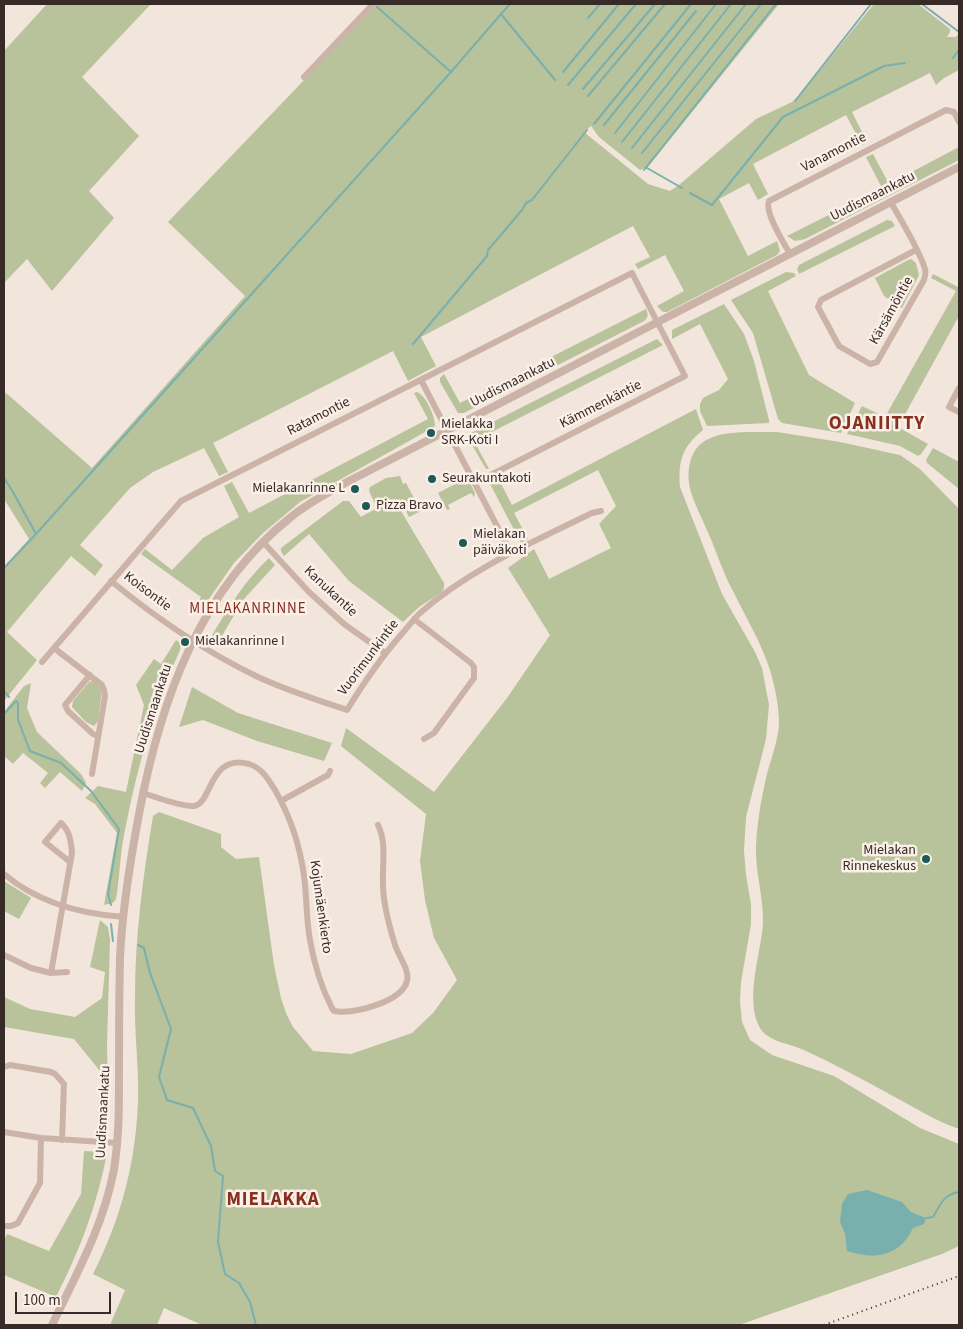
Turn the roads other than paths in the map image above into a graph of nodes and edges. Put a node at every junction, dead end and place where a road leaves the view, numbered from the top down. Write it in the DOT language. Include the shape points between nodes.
graph roads {
  1 [pos="373,4"];
  2 [pos="304,77"];
  3 [pos="959,122"];
  4 [pos="959,167"];
  5 [pos="890,201"];
  6 [pos="916,250"];
  7 [pos="790,254"];
  8 [pos="658,323"];
  9 [pos="421,380"];
  10 [pos="959,388"];
  11 [pos="959,412"];
  12 [pos="448,430"];
  13 [pos="475,483"];
  14 [pos="601,511"];
  15 [pos="263,542"];
  16 [pos="511,554"];
  17 [pos="111,581"];
  18 [pos="414,619"];
  19 [pos="193,640"];
  20 [pos="54,648"];
  21 [pos="385,653"];
  22 [pos="42,662"];
  23 [pos="90,676"];
  24 [pos="347,710"];
  25 [pos="98,736"];
  26 [pos="424,739"];
  27 [pos="330,771"];
  28 [pos="92,774"];
  29 [pos="143,793"];
  30 [pos="281,801"];
  31 [pos="378,825"];
  32 [pos="70,862"];
  33 [pos="4,874"];
  34 [pos="63,908"];
  35 [pos="124,918"];
  36 [pos="4,955"];
  37 [pos="67,972"];
  38 [pos="52,973"];
  39 [pos="4,1067"];
  40 [pos="4,1132"];
  41 [pos="41,1138"];
  42 [pos="62,1140"];
  43 [pos="118,1143"];
  44 [pos="4,1226"];
  45 [pos="52,1325"];
  1 -- 2 [label="street"];
  3 -- 7 [label="street, Vanamontie" via="954,112 946,110 769,201 769,213"];
  4 -- 5 [label="street, Uudismaankatu"];
  5 -- 6 [label="street, Kärsämöntie"];
  5 -- 7 [label="street, Uudismaankatu"];
  6 -- 6 [label="street, Kärsämöntie" via="821,300 818,307 839,346 870,364 877,362 924,280 925,268"];
  7 -- 8 [label="street, Uudismaankatu"];
  8 -- 9 [label="street, Ratamontie" via="632,273"];
  8 -- 12 [label="street, Uudismaankatu"];
  8 -- 13 [label="street, Kämmenkäntie" via="685,376"];
  9 -- 12 [label="street"];
  9 -- 17 [label="street, Ratamontie" via="181,501"];
  10 -- 11 [label="street" via="949,406"];
  12 -- 13 [label="street"];
  12 -- 15 [label="street, Uudismaankatu" via="316,499"];
  13 -- 16 [label="street"];
  14 -- 16 [label="street, Vuorimunkintie"];
  15 -- 19 [label="street, Uudismaankatu" via="217,597"];
  15 -- 21 [label="street, Kanukantie" via="309,592"];
  16 -- 18 [label="street, Vuorimunkintie" via="450,589"];
  17 -- 19 [label="street, Koisontie"];
  17 -- 20 [label="street, Ratamontie"];
  18 -- 21 [label="street, Vuorimunkintie"];
  18 -- 26 [label="street" via="471,663 475,672 474,678 434,733"];
  19 -- 24 [label="street, Koisontie" via="258,677"];
  19 -- 29 [label="street, Uudismaankatu" via="164,712"];
  20 -- 22 [label="street, Ratamontie"];
  20 -- 23 [label="street"];
  21 -- 24 [label="street, Vuorimunkintie"];
  23 -- 25 [label="street" via="104,690"];
  23 -- 25 [label="street" via="64,705"];
  25 -- 28 [label="street"];
  27 -- 30 [label="street"];
  29 -- 30 [label="street, Kojumäenkierto" via="198,805 216,774 228,765 240,763 260,770"];
  29 -- 35 [label="street, Uudismaankatu"];
  30 -- 31 [label="street, Kojumäenkierto" via="301,860 314,962 334,1011 354,1012 372,1006 392,996 407,982 385,902 383,836"];
  32 -- 32 [label="street" via="71,842 61,823 45,842"];
  32 -- 34 [label="street"];
  33 -- 34 [label="street" via="34,895"];
  34 -- 35 [label="street"];
  34 -- 38 [label="street"];
  35 -- 43 [label="street, Uudismaankatu" via="120,956"];
  36 -- 38 [label="street" via="38,971"];
  37 -- 38 [label="street"];
  39 -- 42 [label="street" via="10,1065 51,1072 64,1084"];
  40 -- 41 [label="street"];
  41 -- 42 [label="street"];
  41 -- 44 [label="street" via="40,1183 18,1223"];
  42 -- 43 [label="street"];
  43 -- 45 [label="street, Uudismaankatu" via="108,1196 98,1227"];
}
